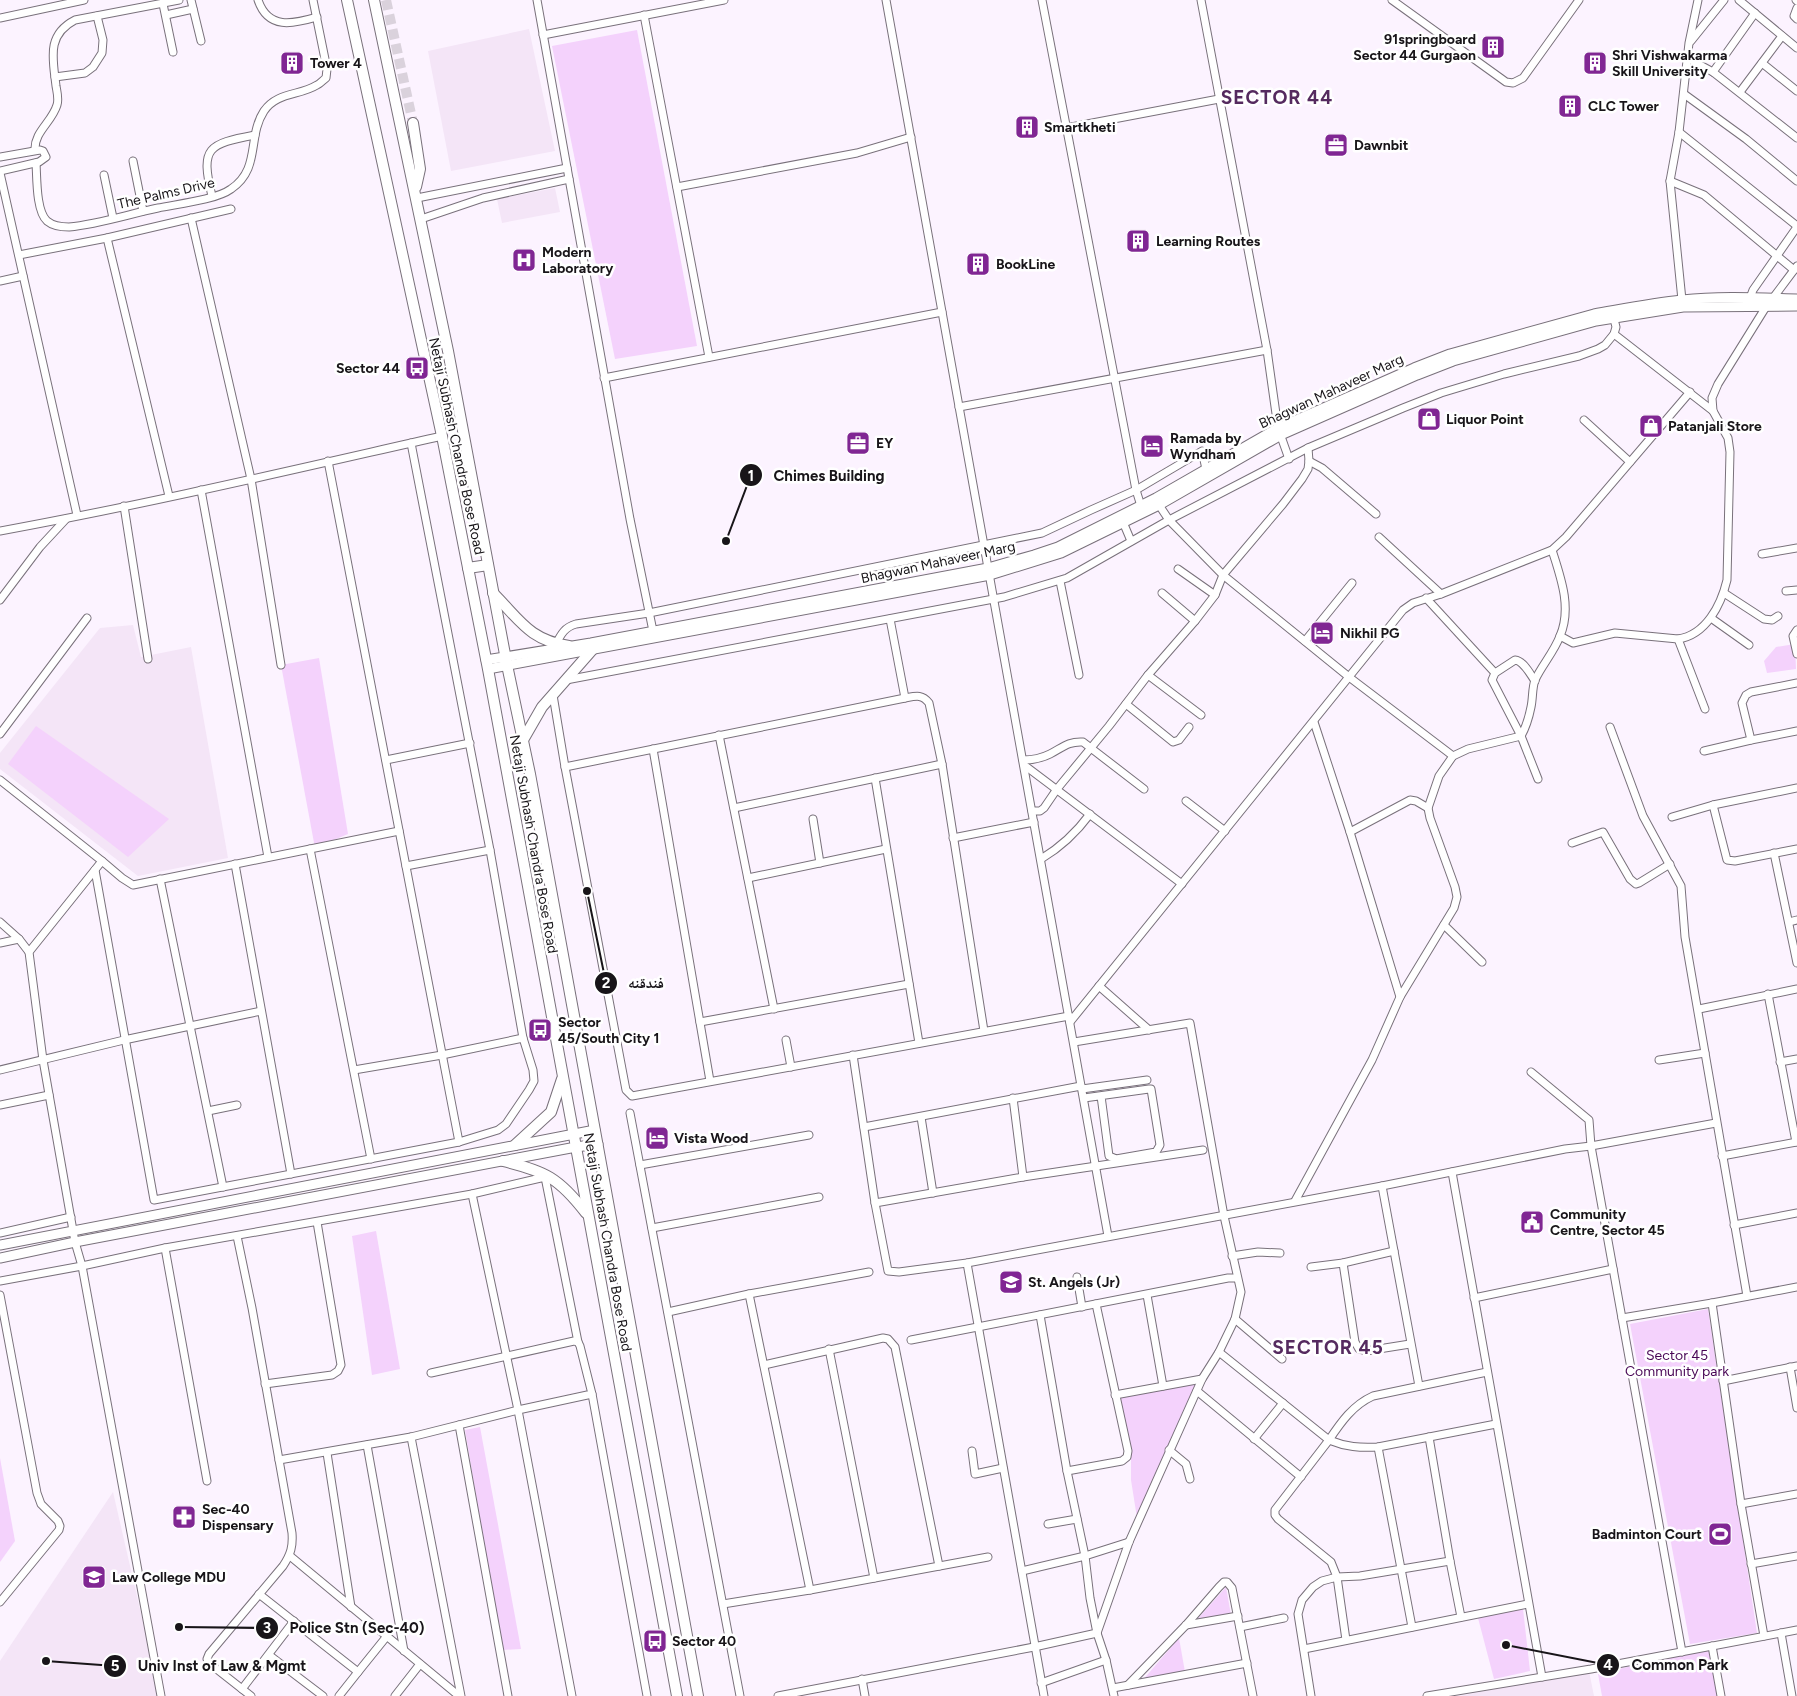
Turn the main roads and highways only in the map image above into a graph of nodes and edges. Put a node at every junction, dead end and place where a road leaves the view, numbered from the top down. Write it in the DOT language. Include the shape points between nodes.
graph roads {
  1 [pos="347,0"];
  2 [pos="374,0"];
  3 [pos="413,123"];
  4 [pos="416,194"];
  5 [pos="488,565"];
  6 [pos="468,568"];
  7 [pos="493,593"];
  8 [pos="569,646"];
  9 [pos="592,649"];
  10 [pos="523,740"];
  11 [pos="563,1077"];
  12 [pos="515,1145"];
  13 [pos="503,1161"];
  14 [pos="588,1216"];
  15 [pos="677,1696"];
  16 [pos="698,1696"];
  1 -- 6 [label="main road, Netaji Subhash Chandra Bose Road"];
  2 -- 4 [label="main road, Netaji Subhash Chandra Bose Road"];
  3 -- 4 [label="main road" via="420,169"];
  4 -- 5 [label="main road, Netaji Subhash Chandra Bose Road"];
  5 -- 6 [label="main road"];
  5 -- 7 [label="main road, Netaji Subhash Chandra Bose Road"];
  6 -- 11 [label="main road, Netaji Subhash Chandra Bose Road"];
  7 -- 8 [label="main road" via="529,630 547,642"];
  7 -- 10 [label="main road, Netaji Subhash Chandra Bose Road"];
  9 -- 10 [label="main road" via="534,717"];
  10 -- 16 [label="main road, Netaji Subhash Chandra Bose Road"];
  11 -- 12 [label="main road" via="551,1112"];
  11 -- 14 [label="main road, Netaji Subhash Chandra Bose Road"];
  13 -- 14 [label="main road" via="549,1175 575,1198"];
  14 -- 15 [label="main road, Netaji Subhash Chandra Bose Road"];
}
